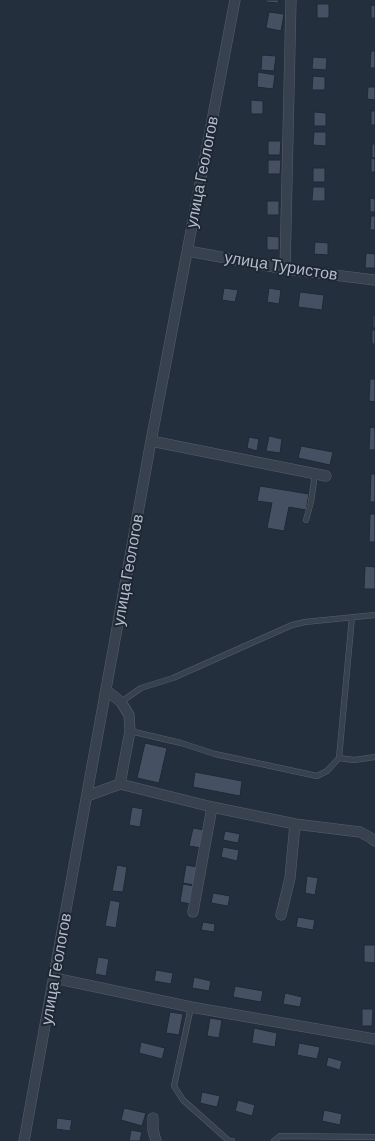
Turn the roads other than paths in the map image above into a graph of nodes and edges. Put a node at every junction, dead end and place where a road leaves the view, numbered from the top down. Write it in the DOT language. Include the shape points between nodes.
graph roads {
  1 [pos="235,0"];
  2 [pos="291,0"];
  3 [pos="188,250"];
  4 [pos="286,269"];
  5 [pos="375,280"];
  6 [pos="150,441"];
  7 [pos="315,474"];
  8 [pos="326,476"];
  9 [pos="306,520"];
  10 [pos="375,614"];
  11 [pos="352,617"];
  12 [pos="106,690"];
  13 [pos="121,702"];
  14 [pos="130,732"];
  15 [pos="375,757"];
  16 [pos="338,758"];
  17 [pos="120,784"];
  18 [pos="87,796"];
  19 [pos="212,807"];
  20 [pos="295,824"];
  21 [pos="375,841"];
  22 [pos="193,912"];
  23 [pos="281,915"];
  24 [pos="54,978"];
  25 [pos="191,1006"];
  26 [pos="375,1039"];
  27 [pos="153,1118"];
  28 [pos="375,1137"];
  29 [pos="24,1141"];
  30 [pos="156,1141"];
  31 [pos="232,1141"];
  32 [pos="274,1141"];
  1 -- 3 [label="street, улица Геологов"];
  2 -- 4 [label="street"];
  3 -- 4 [label="street, улица Туристов"];
  3 -- 6 [label="street, улица Геологов"];
  4 -- 5 [label="street, улица Туристов"];
  6 -- 7 [label="street"];
  6 -- 12 [label="street, улица Геологов"];
  7 -- 8 [label="street"];
  7 -- 9 [label="lane"];
  10 -- 11 [label="lane"];
  11 -- 13 [label="lane" via="292,626 173,678 140,688"];
  11 -- 16 [label="lane"];
  12 -- 13 [label="street"];
  12 -- 18 [label="street, улица Геологов"];
  13 -- 14 [label="street" via="129,715"];
  14 -- 16 [label="lane" via="317,776 327,771"];
  14 -- 17 [label="street"];
  15 -- 16 [label="lane"];
  17 -- 18 [label="street"];
  17 -- 19 [label="street"];
  18 -- 24 [label="street, улица Геологов"];
  19 -- 20 [label="street"];
  19 -- 22 [label="street"];
  20 -- 21 [label="street" via="360,832"];
  20 -- 23 [label="street" via="290,878"];
  24 -- 25 [label="street"];
  24 -- 29 [label="street, улица Геологов"];
  25 -- 26 [label="street"];
  25 -- 31 [label="lane" via="174,1086 183,1100"];
  27 -- 30 [label="street"];
  28 -- 32 [label="lane" via="280,1136"];
}
